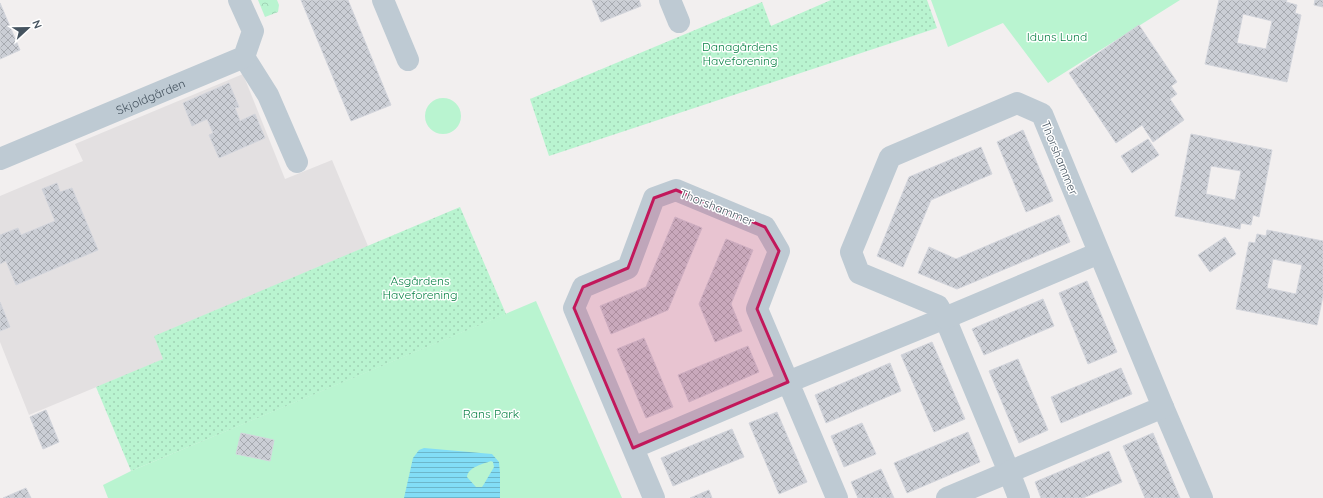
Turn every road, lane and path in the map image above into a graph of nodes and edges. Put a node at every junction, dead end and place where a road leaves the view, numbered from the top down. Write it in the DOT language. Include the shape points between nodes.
graph roads {
  1 [pos="239,0"];
  2 [pos="383,0"];
  3 [pos="670,0"];
  4 [pos="679,22"];
  5 [pos="244,57"];
  6 [pos="408,60"];
  7 [pos="0,159"];
  8 [pos="297,162"];
  9 [pos="1099,253"];
  10 [pos="944,318"];
  11 [pos="788,382"];
  12 [pos="1163,407"];
  13 [pos="633,448"];
  14 [pos="1009,472"];
  15 [pos="654,498"];
  16 [pos="837,498"];
  17 [pos="947,498"];
  18 [pos="1019,498"];
  19 [pos="1202,498"];
  1 -- 5 [label="street" via="253,31"];
  2 -- 6 [label="street"];
  3 -- 4 [label="street"];
  5 -- 7 [label="street, Skjoldgården"];
  5 -- 8 [label="street" via="268,94"];
  9 -- 10 [label="street"];
  9 -- 10 [label="street, Thorshammer" via="1042,114 1017,103 890,157 851,252 859,273 938,306"];
  9 -- 12 [label="street, Thorshammer"];
  10 -- 11 [label="street"];
  10 -- 14 [label="street, Thorshammer"];
  11 -- 13 [label="street"];
  11 -- 13 [label="street, Thorshammer" via="757,309 779,251 765,227 676,190 654,198 628,268 583,287 574,308"];
  11 -- 16 [label="street, Thorshammer"];
  12 -- 14 [label="street"];
  12 -- 19 [label="street, Thorshammer"];
  13 -- 15 [label="street, Thorshammer"];
  14 -- 17 [label="street"];
  14 -- 18 [label="street, Thorshammer"];
}
